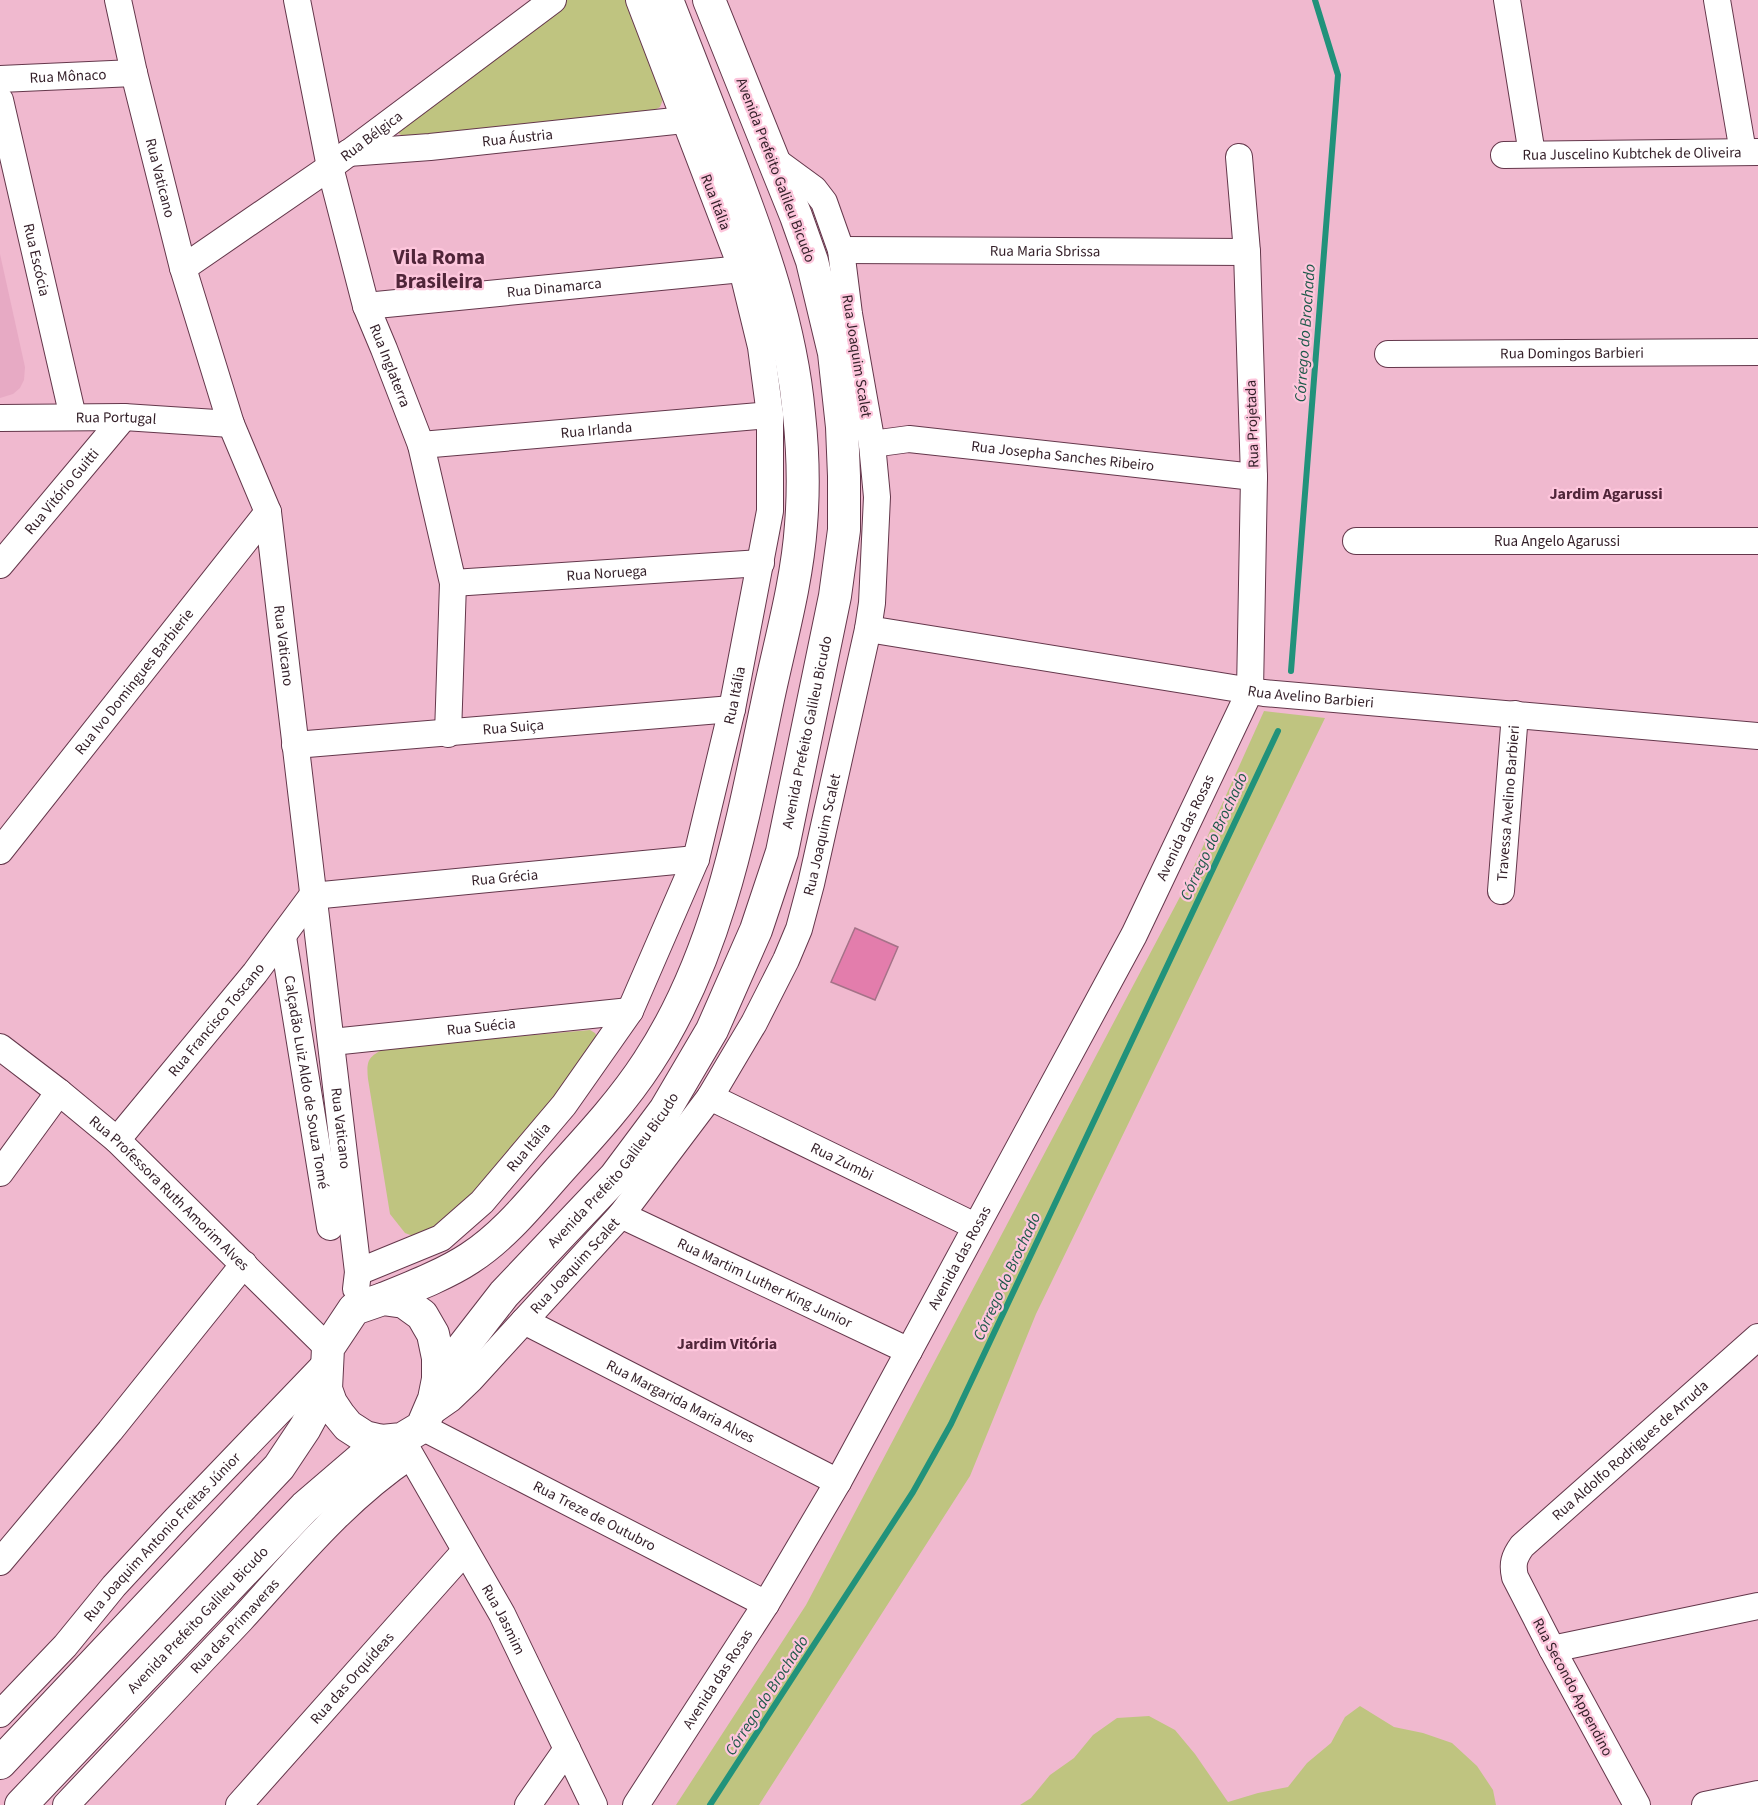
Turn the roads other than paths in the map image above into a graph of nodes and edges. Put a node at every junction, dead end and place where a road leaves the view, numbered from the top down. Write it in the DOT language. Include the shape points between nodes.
graph roads {
  1 [pos="118,0"];
  2 [pos="297,0"];
  3 [pos="553,0"];
  4 [pos="639,0"];
  5 [pos="667,0"];
  6 [pos="710,0"];
  7 [pos="1507,0"];
  8 [pos="1717,0"];
  9 [pos="134,73"];
  10 [pos="0,79"];
  11 [pos="0,100"];
  12 [pos="684,120"];
  13 [pos="1750,152"];
  14 [pos="1532,154"];
  15 [pos="1504,155"];
  16 [pos="1239,156"];
  17 [pos="773,159"];
  18 [pos="339,160"];
  19 [pos="842,250"];
  20 [pos="1247,252"];
  21 [pos="183,267"];
  22 [pos="742,269"];
  23 [pos="366,306"];
  24 [pos="1758,352"];
  25 [pos="1388,354"];
  26 [pos="770,415"];
  27 [pos="73,417"];
  28 [pos="124,417"];
  29 [pos="0,418"];
  30 [pos="231,424"];
  31 [pos="872,444"];
  32 [pos="421,445"];
  33 [pos="1254,477"];
  34 [pos="268,512"];
  35 [pos="1356,541"];
  36 [pos="1758,541"];
  37 [pos="761,563"];
  38 [pos="0,564"];
  39 [pos="453,583"];
  40 [pos="868,629"];
  41 [pos="1250,691"];
  42 [pos="732,709"];
  43 [pos="1515,714"];
  44 [pos="448,734"];
  45 [pos="1758,736"];
  46 [pos="295,745"];
  47 [pos="0,851"];
  48 [pos="696,859"];
  49 [pos="1501,891"];
  50 [pos="312,896"];
  51 [pos="283,937"];
  52 [pos="630,1011"];
  53 [pos="332,1042"];
  54 [pos="0,1047"];
  55 [pos="59,1092"];
  56 [pos="710,1097"];
  57 [pos="117,1140"];
  58 [pos="0,1173"];
  59 [pos="621,1215"];
  60 [pos="975,1226"];
  61 [pos="330,1227"];
  62 [pos="244,1264"];
  63 [pos="358,1272"];
  64 [pos="383,1299"];
  65 [pos="354,1309"];
  66 [pos="524,1321"];
  67 [pos="1758,1337"];
  68 [pos="909,1351"];
  69 [pos="327,1366"];
  70 [pos="438,1379"];
  71 [pos="409,1435"];
  72 [pos="838,1482"];
  73 [pos="465,1551"];
  74 [pos="0,1562"];
  75 [pos="1513,1567"];
  76 [pos="766,1604"];
  77 [pos="1758,1606"];
  78 [pos="1552,1649"];
  79 [pos="0,1714"];
  80 [pos="567,1749"];
  81 [pos="0,1763"];
  82 [pos="1758,1794"];
  83 [pos="21,1805"];
  84 [pos="66,1805"];
  85 [pos="239,1805"];
  86 [pos="528,1805"];
  87 [pos="594,1805"];
  88 [pos="636,1805"];
  89 [pos="1637,1805"];
  90 [pos="1705,1805"];
  1 -- 9 [label="street, Rua Vaticano"];
  2 -- 18 [label="street, Rua Inglaterra"];
  3 -- 18 [label="street, Rua Bélgica"];
  4 -- 12 [label="street, Rua Itália"];
  5 -- 64 [label="main road" via="771,276 789,344 799,412 803,469 801,527 752,776 726,886 703,952 649,1061 603,1122 510,1225 470,1258"];
  6 -- 17 [label="main road, Avenida Prefeito Galileu Bicudo"];
  7 -- 14 [label="street"];
  8 -- 13 [label="street"];
  9 -- 10 [label="street, Rua Mônaco"];
  9 -- 21 [label="street, Rua Vaticano"];
  11 -- 27 [label="street, Rua Escócia"];
  12 -- 18 [label="street, Rua Áustria"];
  12 -- 22 [label="street, Rua Itália"];
  13 -- 14 [label="street, Rua Juscelino Kubtchek de Oliveira"];
  14 -- 15 [label="street, Rua Juscelino Kubtchek de Oliveira"];
  16 -- 20 [label="street, Rua Projetada"];
  17 -- 19 [label="street, Rua Joaquim Scalet" via="814,189 824,202"];
  17 -- 70 [label="main road, Avenida Prefeito Galileu Bicudo" via="812,261 825,311 834,353 844,476 844,530 835,596 782,852 756,930 717,1020 665,1110 615,1177 504,1294"];
  18 -- 21 [label="street, Rua Bélgica"];
  18 -- 23 [label="street, Rua Inglaterra"];
  19 -- 20 [label="street, Rua Maria Sbrissa"];
  19 -- 31 [label="street, Rua Joaquim Scalet"];
  20 -- 33 [label="street, Rua Projetada"];
  21 -- 30 [label="street, Rua Vaticano"];
  22 -- 23 [label="street, Rua Dinamarca"];
  22 -- 26 [label="street, Rua Itália" via="761,347"];
  23 -- 32 [label="street, Rua Inglaterra"];
  24 -- 25 [label="street, Rua Domingos Barbieri"];
  26 -- 32 [label="street, Rua Irlanda"];
  26 -- 37 [label="street, Rua Itália" via="770,511"];
  27 -- 28 [label="street, Rua Portugal"];
  27 -- 29 [label="street, Rua Portugal"];
  28 -- 30 [label="street, Rua Portugal"];
  28 -- 38 [label="street, Rua Vitório Guitti"];
  30 -- 34 [label="street, Rua Vaticano"];
  31 -- 33 [label="street, Rua Josepha Sanches Ribeiro" via="909,439"];
  31 -- 40 [label="street, Rua Joaquim Scalet" via="877,497"];
  32 -- 39 [label="street, Rua Inglaterra"];
  33 -- 41 [label="street, Rua Projetada"];
  34 -- 46 [label="street, Rua Vaticano"];
  34 -- 47 [label="street, Rua Ivo Domingues Barbierie"];
  35 -- 36 [label="street, Rua Angelo Agarussi"];
  37 -- 39 [label="street, Rua Noruega"];
  37 -- 42 [label="street, Rua Itália"];
  39 -- 44 [label="street, Rua Inglaterra"];
  40 -- 41 [label="street, Rua Avelino Barbieri"];
  40 -- 56 [label="street, Rua Joaquim Scalet" via="799,929 754,1023"];
  41 -- 43 [label="street, Rua Avelino Barbieri"];
  41 -- 60 [label="street, Avenida das Rosas" via="1134,935"];
  42 -- 44 [label="street, Rua Suiça"];
  42 -- 48 [label="street, Rua Itália"];
  43 -- 45 [label="street, Rua Avelino Barbieri"];
  43 -- 49 [label="street, Travessa Avelino Barbieri"];
  44 -- 46 [label="street, Rua Suiça"];
  46 -- 50 [label="street, Rua Vaticano"];
  48 -- 50 [label="street, Rua Grécia"];
  48 -- 52 [label="street, Rua Itália"];
  50 -- 51 [label="street, Rua Francisco Toscano"];
  50 -- 53 [label="street, Rua Vaticano"];
  51 -- 57 [label="street, Rua Francisco Toscano"];
  51 -- 61 [label="street, Calçadão Luiz Aldo de Souza Tomé"];
  52 -- 53 [label="street, Rua Suécia"];
  52 -- 63 [label="street, Rua Itália" via="564,1105 482,1202 441,1238"];
  53 -- 63 [label="street, Rua Vaticano"];
  54 -- 55 [label="street, Rua Professora Ruth Amorim Alves"];
  55 -- 57 [label="street, Rua Professora Ruth Amorim Alves"];
  55 -- 58 [label="street"];
  56 -- 59 [label="street, Rua Joaquim Scalet"];
  56 -- 60 [label="street, Rua Zumbi"];
  57 -- 62 [label="street, Rua Professora Ruth Amorim Alves"];
  59 -- 66 [label="street, Rua Joaquim Scalet"];
  59 -- 68 [label="street, Rua Martim Luther King Junior"];
  60 -- 68 [label="street, Avenida das Rosas"];
  62 -- 69 [label="street, Rua Professora Ruth Amorim Alves"];
  62 -- 74 [label="street"];
  63 -- 65 [label="street, Rua Vaticano"];
  64 -- 65 [label="main road"];
  64 -- 70 [label="main road" via="404,1302 422,1315 433,1334"];
  65 -- 69 [label="main road"];
  66 -- 71 [label="street, Rua Joaquim Scalet" via="450,1399"];
  66 -- 72 [label="street, Rua Margarida Maria Alves"];
  67 -- 75 [label="street, Rua Aldolfo Rodrigues de Arruda" via="1522,1546"];
  68 -- 72 [label="street, Avenida das Rosas"];
  69 -- 71 [label="main road" via="331,1403 348,1426 365,1437"];
  69 -- 79 [label="street, Rua Joaquim Antonio Freitas Júnior" via="176,1519"];
  69 -- 81 [label="main road" via="305,1428 279,1467"];
  70 -- 71 [label="main road"];
  71 -- 73 [label="street, Rua Jasmim"];
  71 -- 76 [label="street, Rua Treze de Outubro"];
  71 -- 83 [label="main road, Avenida Prefeito Galileu Bicudo" via="305,1507"];
  71 -- 84 [label="street, Rua das Primaveras" via="366,1487"];
  72 -- 76 [label="street, Avenida das Rosas"];
  73 -- 80 [label="street, Rua Jasmim" via="502,1614"];
  73 -- 85 [label="street, Rua das Orquídeas"];
  75 -- 78 [label="street, Rua Secondo Appendino"];
  76 -- 88 [label="street, Avenida das Rosas"];
  77 -- 78 [label="street"];
  78 -- 89 [label="street, Rua Secondo Appendino"];
  80 -- 86 [label="street"];
  80 -- 87 [label="street, Rua Jasmim"];
  82 -- 90 [label="street"];
}
